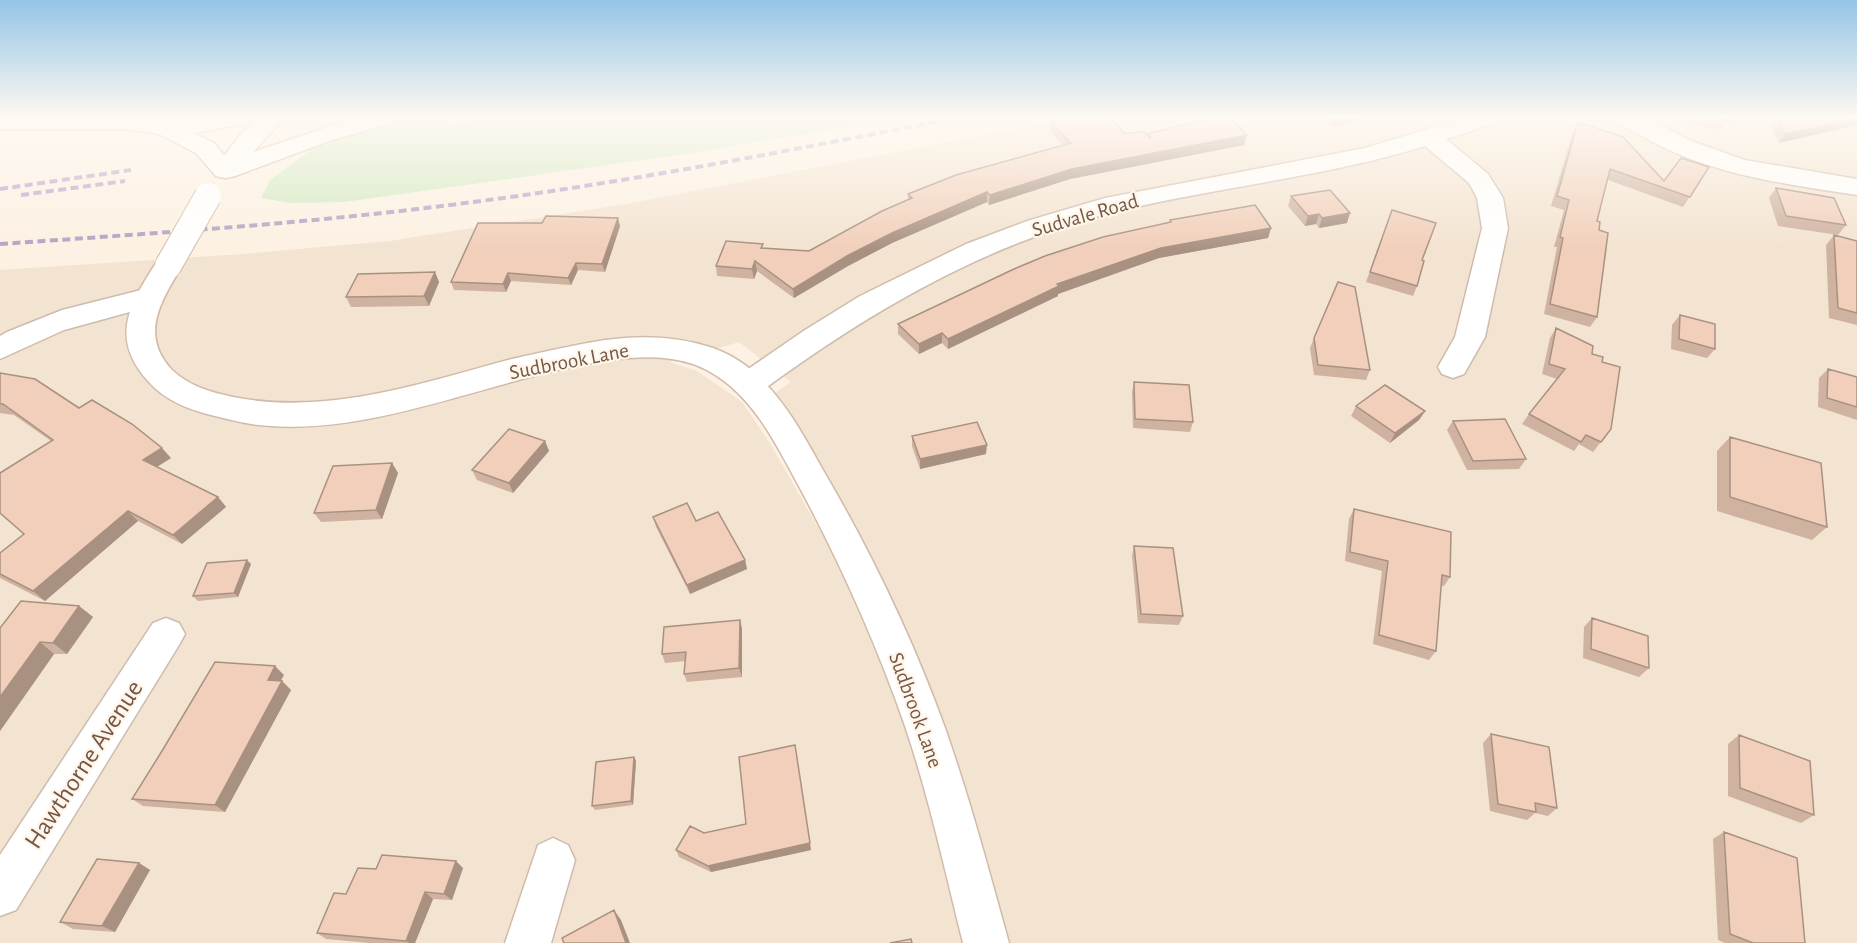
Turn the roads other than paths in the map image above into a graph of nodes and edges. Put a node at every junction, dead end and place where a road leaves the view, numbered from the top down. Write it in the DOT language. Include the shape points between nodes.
graph roads {
  1 [pos="218,162"];
  2 [pos="232,162"];
  3 [pos="249,162"];
  4 [pos="1334,162"];
  5 [pos="1459,162"];
  6 [pos="1727,162"];
  7 [pos="225,171"];
  8 [pos="1857,187"];
  9 [pos="149,297"];
  10 [pos="0,349"];
  11 [pos="1453,367"];
  12 [pos="749,384"];
  13 [pos="166,634"];
  14 [pos="553,860"];
  15 [pos="0,894"];
  16 [pos="528,943"];
  17 [pos="986,943"];
  1 -- 7 [label="street"];
  2 -- 7 [label="street, Sudbrook Lane"];
  3 -- 7 [label="street"];
  4 -- 12 [label="street, Sudvale Road" via="1115,204 1036,227 966,255 870,303"];
  5 -- 11 [label="street" via="1479,179 1490,198 1495,228 1470,337"];
  6 -- 8 [label="street" via="1786,177"];
  7 -- 9 [label="street, Sudbrook Lane, bridge"];
  9 -- 10 [label="street" via="80,312"];
  9 -- 12 [label="street, Sudbrook Lane" via="138,336 156,372 172,388 192,398 259,414 353,409 557,360 641,347 675,348 702,355"];
  12 -- 17 [label="street, Sudbrook Lane" via="788,438 816,487 891,642 929,738"];
  13 -- 15 [label="street, Hawthorne Avenue"];
  14 -- 16 [label="street"];
}
